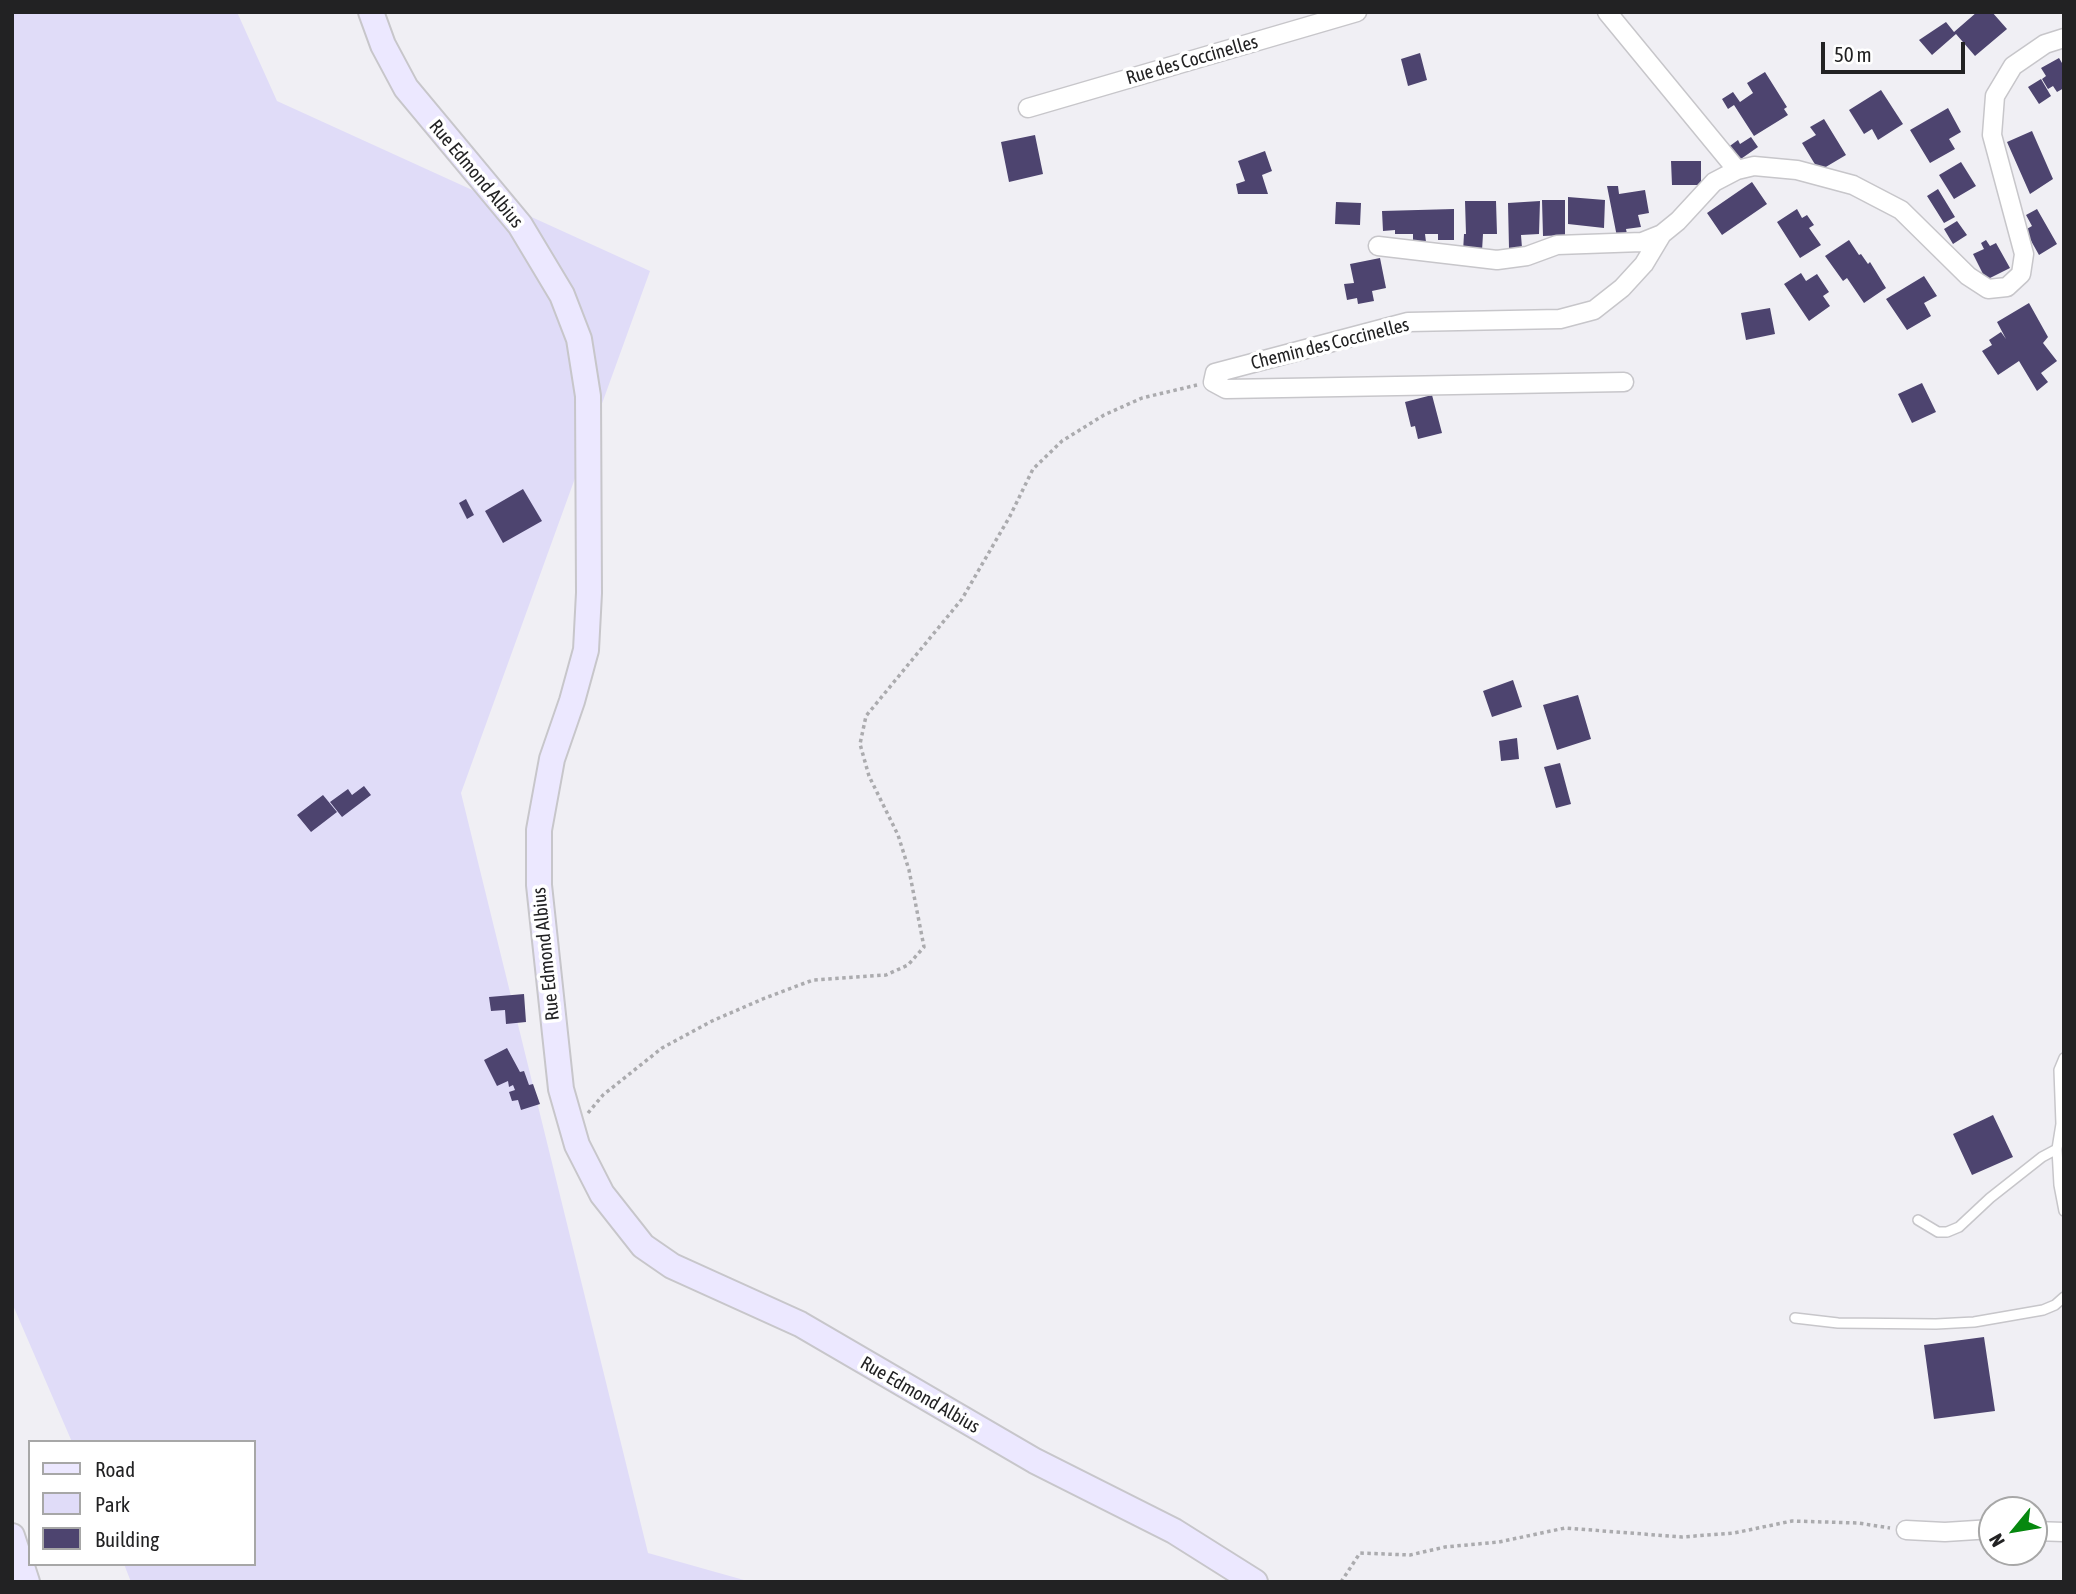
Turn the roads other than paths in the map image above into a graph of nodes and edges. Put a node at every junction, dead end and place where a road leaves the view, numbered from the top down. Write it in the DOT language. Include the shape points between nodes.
graph roads {
  1 [pos="371,12"];
  2 [pos="1357,12"];
  3 [pos="1607,12"];
  4 [pos="2064,38"];
  5 [pos="1028,108"];
  6 [pos="1737,170"];
  7 [pos="1662,234"];
  8 [pos="1378,246"];
  9 [pos="1625,382"];
  10 [pos="2064,1058"];
  11 [pos="2057,1149"];
  12 [pos="2064,1211"];
  13 [pos="1918,1220"];
  14 [pos="2064,1297"];
  15 [pos="1795,1318"];
  16 [pos="1906,1530"];
  17 [pos="1978,1530"];
  18 [pos="12,1536"];
  19 [pos="27,1582"];
  20 [pos="1255,1582"];
  1 -- 20 [label="main road, Rue Edmond Albius" via="406,88 520,225 562,295 579,339 589,396 586,650 552,759 539,830 539,885 561,1089 576,1145 602,1194 643,1246 672,1266 800,1324 1035,1461 1174,1531"];
  2 -- 5 [label="street, Rue des Coccinelles"];
  3 -- 6 [label="street"];
  4 -- 6 [label="street" via="2045,44 2013,66 1995,96 1992,135 2024,254 2021,274 2007,287 1988,289 1968,276 1902,210 1853,186 1797,170 1754,166"];
  6 -- 7 [label="street" via="1714,182"];
  7 -- 8 [label="street" via="1642,242 1557,245 1497,260"];
  7 -- 9 [label="street, Chemin des Coccinelles" via="1644,264 1594,310 1560,319 1408,322 1214,378 1226,389"];
  10 -- 11 [label="lane" via="2059,1070 2062,1124"];
  11 -- 12 [label="lane"];
  11 -- 13 [label="lane" via="1959,1227 1938,1232"];
  14 -- 15 [label="lane" via="2043,1310 1974,1322 1838,1323"];
  16 -- 17 [label="street"];
  18 -- 19 [label="main road"];
}
